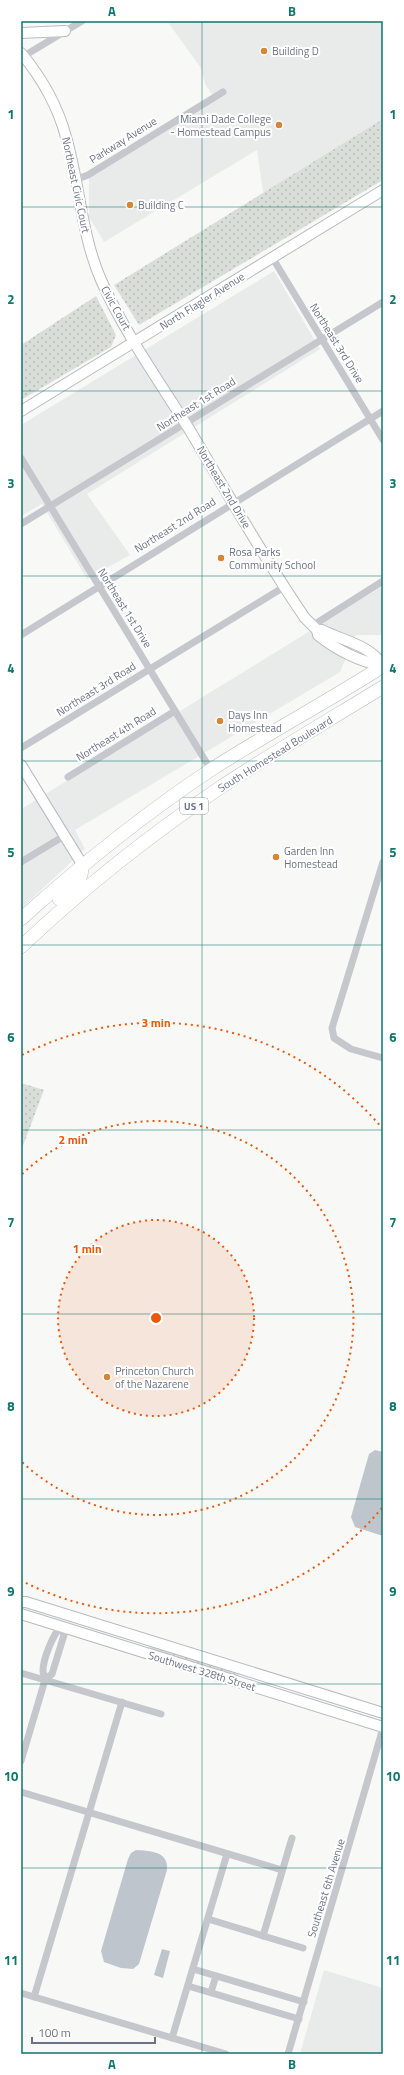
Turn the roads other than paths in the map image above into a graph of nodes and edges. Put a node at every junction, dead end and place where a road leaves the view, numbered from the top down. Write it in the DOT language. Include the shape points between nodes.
graph roads {
  1 [pos="82,21"];
  2 [pos="65,31"];
  3 [pos="21,33"];
  4 [pos="22,55"];
  5 [pos="223,92"];
  6 [pos="75,180"];
  7 [pos="383,190"];
  8 [pos="272,257"];
  9 [pos="99,274"];
  10 [pos="383,302"];
  11 [pos="321,340"];
  12 [pos="135,341"];
  13 [pos="21,411"];
  14 [pos="383,411"];
  15 [pos="370,419"];
  16 [pos="185,423"];
  17 [pos="383,440"];
  18 [pos="21,458"];
  19 [pos="233,502"];
  20 [pos="50,507"];
  21 [pos="21,524"];
  22 [pos="383,581"];
  23 [pos="98,586"];
  24 [pos="284,587"];
  25 [pos="315,628"];
  26 [pos="21,635"];
  27 [pos="383,666"];
  28 [pos="149,669"];
  29 [pos="383,687"];
  30 [pos="175,711"];
  31 [pos="21,748"];
  32 [pos="21,766"];
  33 [pos="211,770"];
  34 [pos="68,777"];
  35 [pos="165,802"];
  36 [pos="64,836"];
  37 [pos="21,862"];
  38 [pos="383,862"];
  39 [pos="82,864"];
  40 [pos="101,876"];
  41 [pos="21,919"];
  42 [pos="24,945"];
  43 [pos="383,1058"];
  44 [pos="21,1602"];
  45 [pos="21,1614"];
  46 [pos="61,1627"];
  47 [pos="46,1661"];
  48 [pos="55,1664"];
  49 [pos="21,1673"];
  50 [pos="45,1680"];
  51 [pos="122,1702"];
  52 [pos="383,1713"];
  53 [pos="161,1714"];
  54 [pos="383,1728"];
  55 [pos="21,1761"];
  56 [pos="21,1792"];
  57 [pos="89,1812"];
  58 [pos="292,1838"];
  59 [pos="227,1854"];
  60 [pos="282,1870"];
  61 [pos="208,1919"];
  62 [pos="263,1936"];
  63 [pos="302,1948"];
  64 [pos="193,1969"];
  65 [pos="216,1976"];
  66 [pos="188,1986"];
  67 [pos="211,1992"];
  68 [pos="21,1993"];
  69 [pos="34,1997"];
  70 [pos="304,2002"];
  71 [pos="299,2019"];
  72 [pos="172,2038"];
  73 [pos="226,2054"];
  74 [pos="288,2054"];
  1 -- 2 [label="street"];
  2 -- 3 [label="street"];
  2 -- 4 [label="street"];
  4 -- 6 [label="street, Northeast Civic Court" via="41,80 58,114 70,151"];
  5 -- 6 [label="street, Parkway Avenue" via="88,175"];
  6 -- 9 [label="street, Northeast Civic Court" via="82,219"];
  7 -- 8 [label="street, North Flagler Avenue"];
  8 -- 11 [label="street, Northeast 3rd Drive"];
  8 -- 12 [label="street, North Flagler Avenue"];
  9 -- 12 [label="street, Civic Court"];
  10 -- 11 [label="street, Northeast 1st Road"];
  11 -- 15 [label="street, Northeast 3rd Drive"];
  11 -- 16 [label="street, Northeast 1st Road"];
  12 -- 13 [label="street, North Flagler Avenue"];
  12 -- 16 [label="street, Northeast 2nd Drive"];
  14 -- 15 [label="street, Northeast 2nd Road"];
  15 -- 17 [label="street, Northeast 3rd Drive"];
  15 -- 19 [label="street, Northeast 2nd Road"];
  16 -- 19 [label="street, Northeast 2nd Drive"];
  16 -- 20 [label="street, Northeast 1st Road"];
  18 -- 20 [label="street, Northeast 1st Drive"];
  19 -- 23 [label="street, Northeast 2nd Road"];
  19 -- 24 [label="street, Northeast 2nd Drive"];
  20 -- 21 [label="street, Northeast 1st Road"];
  20 -- 23 [label="street, Northeast 1st Drive"];
  22 -- 25 [label="street" via="324,617"];
  23 -- 26 [label="street, Northeast 2nd Road"];
  23 -- 28 [label="street, Northeast 1st Drive"];
  24 -- 25 [label="street, Northeast 2nd Drive"];
  24 -- 28 [label="street, Northeast 3rd Road"];
  25 -- 27 [label="street" via="366,649 377,657"];
  27 -- 33 [label="highway, South Homestead Boulevard / US 1"];
  28 -- 30 [label="street, Northeast 1st Drive"];
  28 -- 31 [label="street, Northeast 3rd Road"];
  29 -- 40 [label="highway, South Homestead Boulevard / US 1" via="222,786"];
  30 -- 33 [label="street, Northeast 1st Drive"];
  30 -- 34 [label="street, Northeast 4th Road"];
  32 -- 36 [label="street"];
  33 -- 35 [label="highway, South Homestead Boulevard / US 1"];
  35 -- 39 [label="highway, South Homestead Boulevard / US 1"];
  35 -- 40 [label="highway" via="158,821 104,863 100,869"];
  36 -- 37 [label="street"];
  36 -- 39 [label="street"];
  38 -- 43 [label="street" via="332,1033 336,1041 351,1049"];
  39 -- 41 [label="highway, South Homestead Boulevard / US 1"];
  39 -- 42 [label="highway" via="83,875 79,881 33,924"];
  40 -- 42 [label="highway, South Homestead Boulevard / US 1"];
  44 -- 52 [label="street, Southwest 328th Street"];
  45 -- 46 [label="street, Southwest 328th Street"];
  46 -- 47 [label="street" via="55,1632"];
  46 -- 48 [label="street" via="64,1635"];
  46 -- 54 [label="street, Southwest 328th Street"];
  47 -- 48 [label="street"];
  47 -- 50 [label="street" via="43,1670"];
  48 -- 50 [label="street" via="52,1674"];
  49 -- 50 [label="street"];
  50 -- 51 [label="street"];
  50 -- 55 [label="street"];
  51 -- 53 [label="street"];
  51 -- 57 [label="street"];
  54 -- 70 [label="street, Southeast 6th Avenue"];
  56 -- 57 [label="street"];
  57 -- 59 [label="street"];
  57 -- 69 [label="street"];
  58 -- 60 [label="street"];
  59 -- 60 [label="street"];
  59 -- 61 [label="street"];
  60 -- 62 [label="street"];
  61 -- 62 [label="street"];
  61 -- 64 [label="street"];
  62 -- 63 [label="street"];
  64 -- 65 [label="street"];
  64 -- 66 [label="street"];
  65 -- 67 [label="street"];
  65 -- 70 [label="street"];
  66 -- 67 [label="street"];
  66 -- 72 [label="street"];
  67 -- 71 [label="street"];
  68 -- 69 [label="street"];
  69 -- 72 [label="street"];
  70 -- 71 [label="street, Southeast 6th Avenue"];
  71 -- 74 [label="street, Southeast 6th Avenue"];
  72 -- 73 [label="street"];
}
